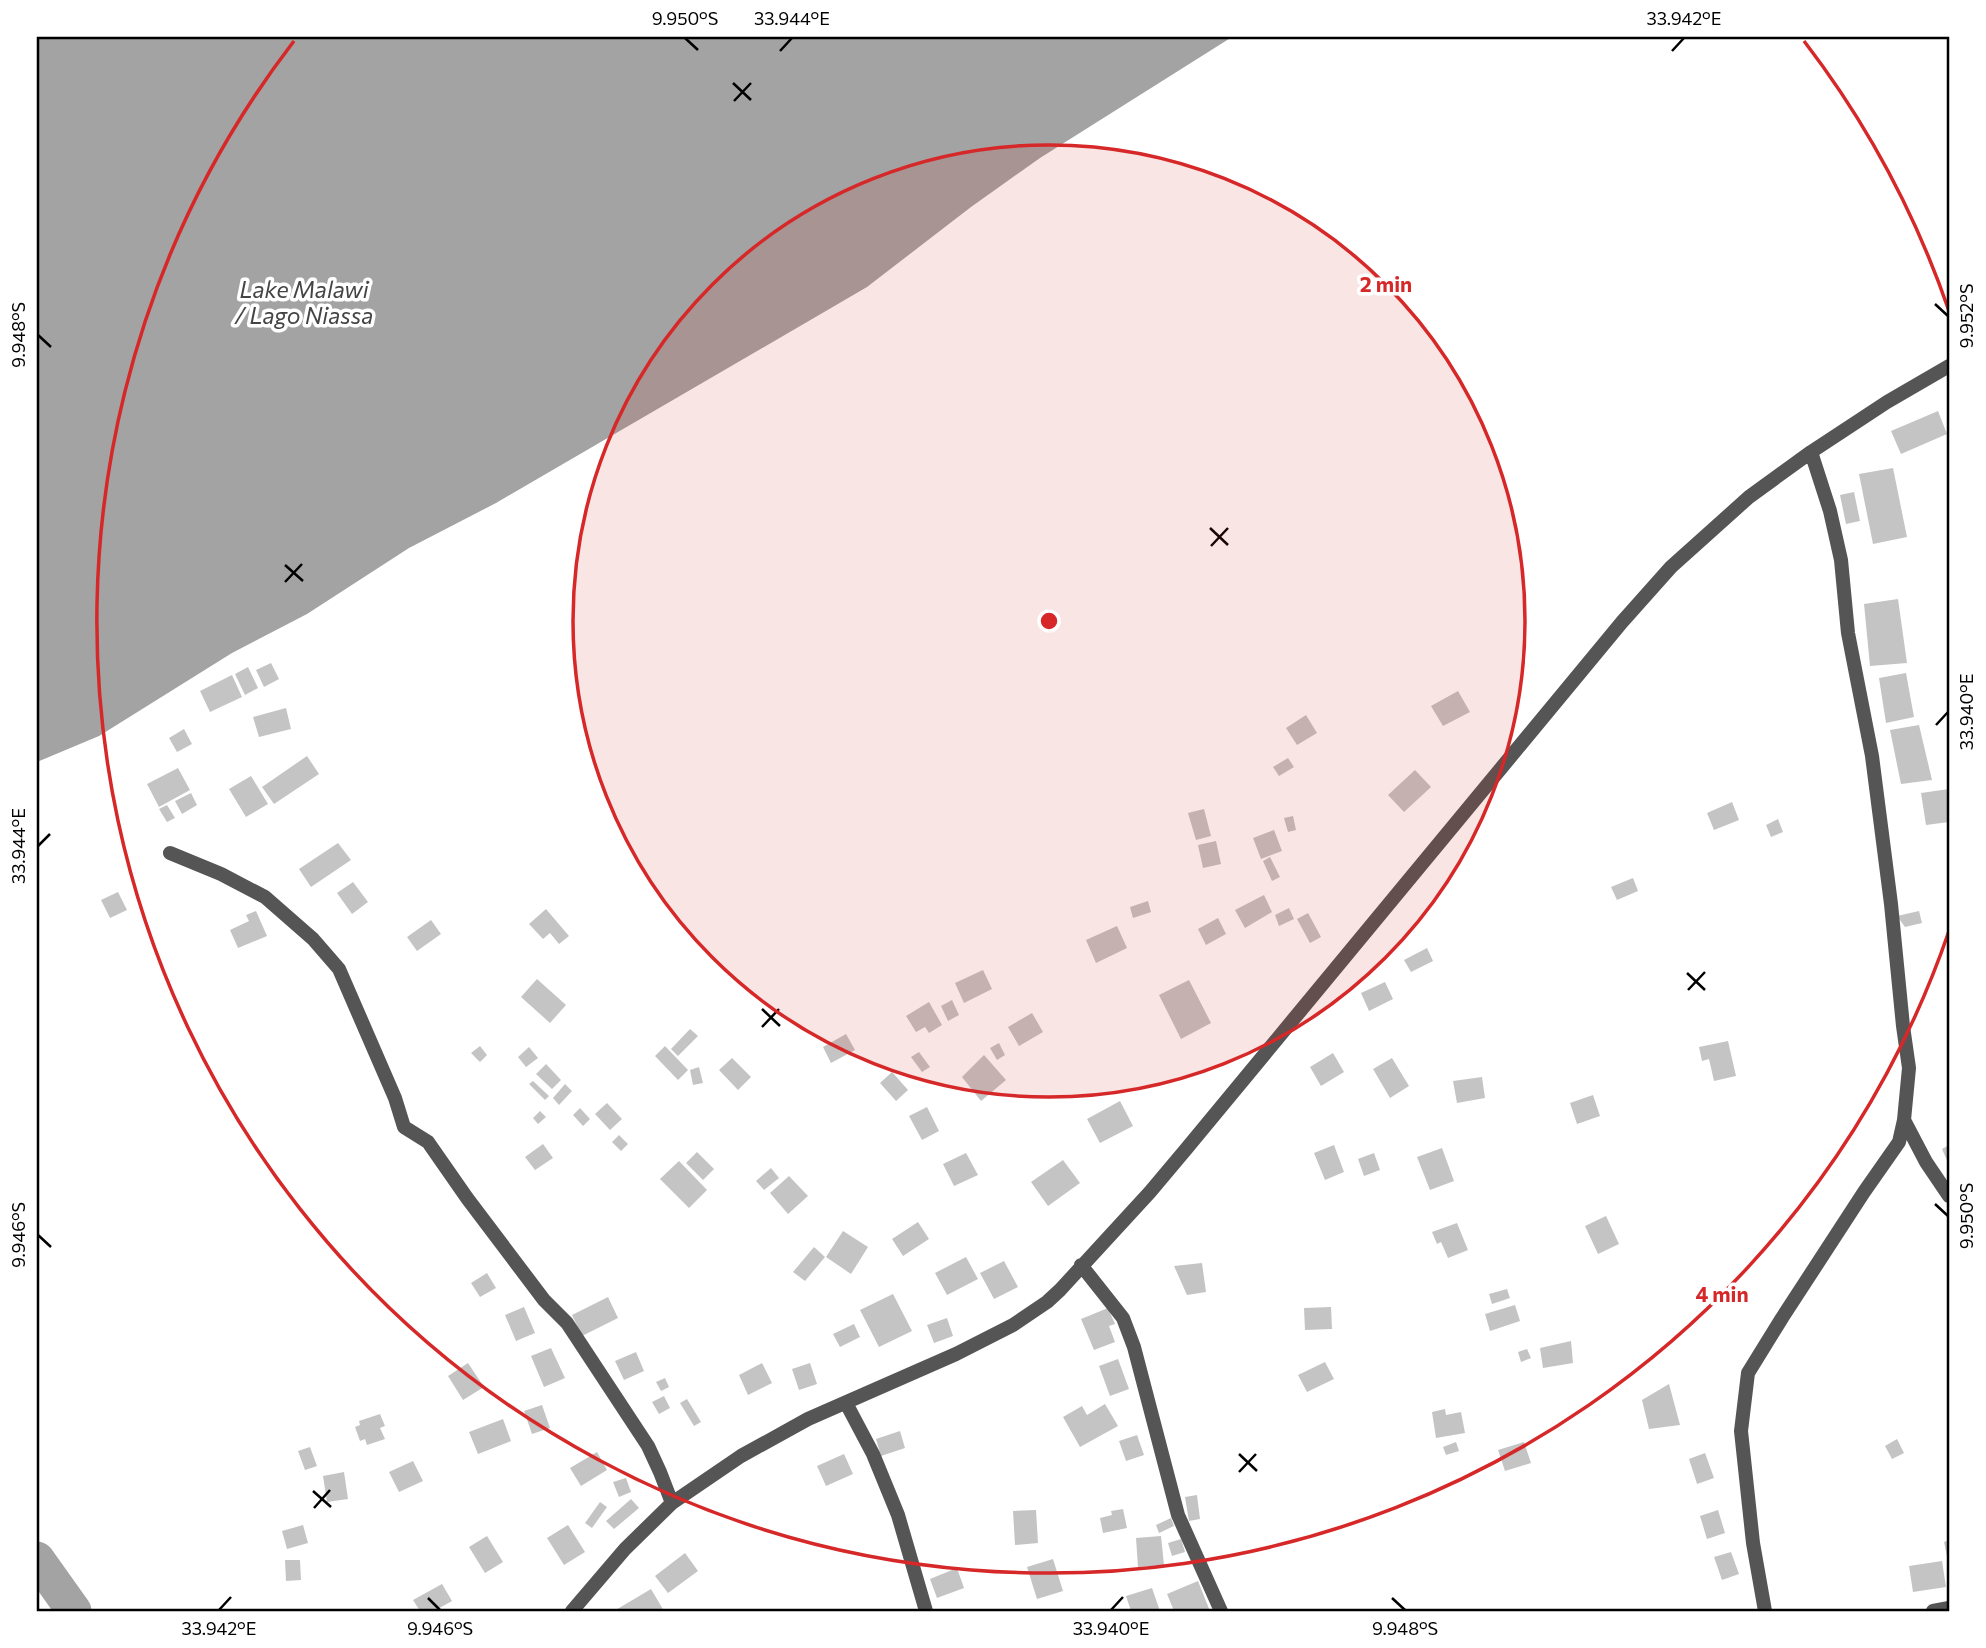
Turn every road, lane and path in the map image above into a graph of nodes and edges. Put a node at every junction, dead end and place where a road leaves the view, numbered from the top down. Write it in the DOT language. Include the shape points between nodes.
graph roads {
  1 [pos="1949,366"];
  2 [pos="1811,452"];
  3 [pos="170,853"];
  4 [pos="1904,1119"];
  5 [pos="1949,1196"];
  6 [pos="1081,1265"];
  7 [pos="846,1403"];
  8 [pos="671,1503"];
  9 [pos="1949,1608"];
  10 [pos="572,1611"];
  11 [pos="926,1611"];
  12 [pos="1221,1611"];
  13 [pos="1765,1611"];
  14 [pos="1933,1611"];
  1 -- 2 [label="street"];
  2 -- 4 [label="street" via="1841,560 1848,633 1872,756 1909,1068"];
  2 -- 6 [label="street" via="1749,497 1671,567 1150,1192"];
  3 -- 8 [label="street" via="265,897 339,969 404,1127 428,1142 544,1300 567,1323 648,1446"];
  4 -- 5 [label="street"];
  4 -- 13 [label="street" via="1899,1142 1748,1373 1741,1431"];
  6 -- 7 [label="street" via="1060,1290 1013,1325"];
  6 -- 12 [label="street" via="1123,1318 1178,1515"];
  7 -- 8 [label="street" via="741,1456"];
  7 -- 11 [label="street" via="898,1515"];
  8 -- 10 [label="street"];
  9 -- 14 [label="street"];
}
